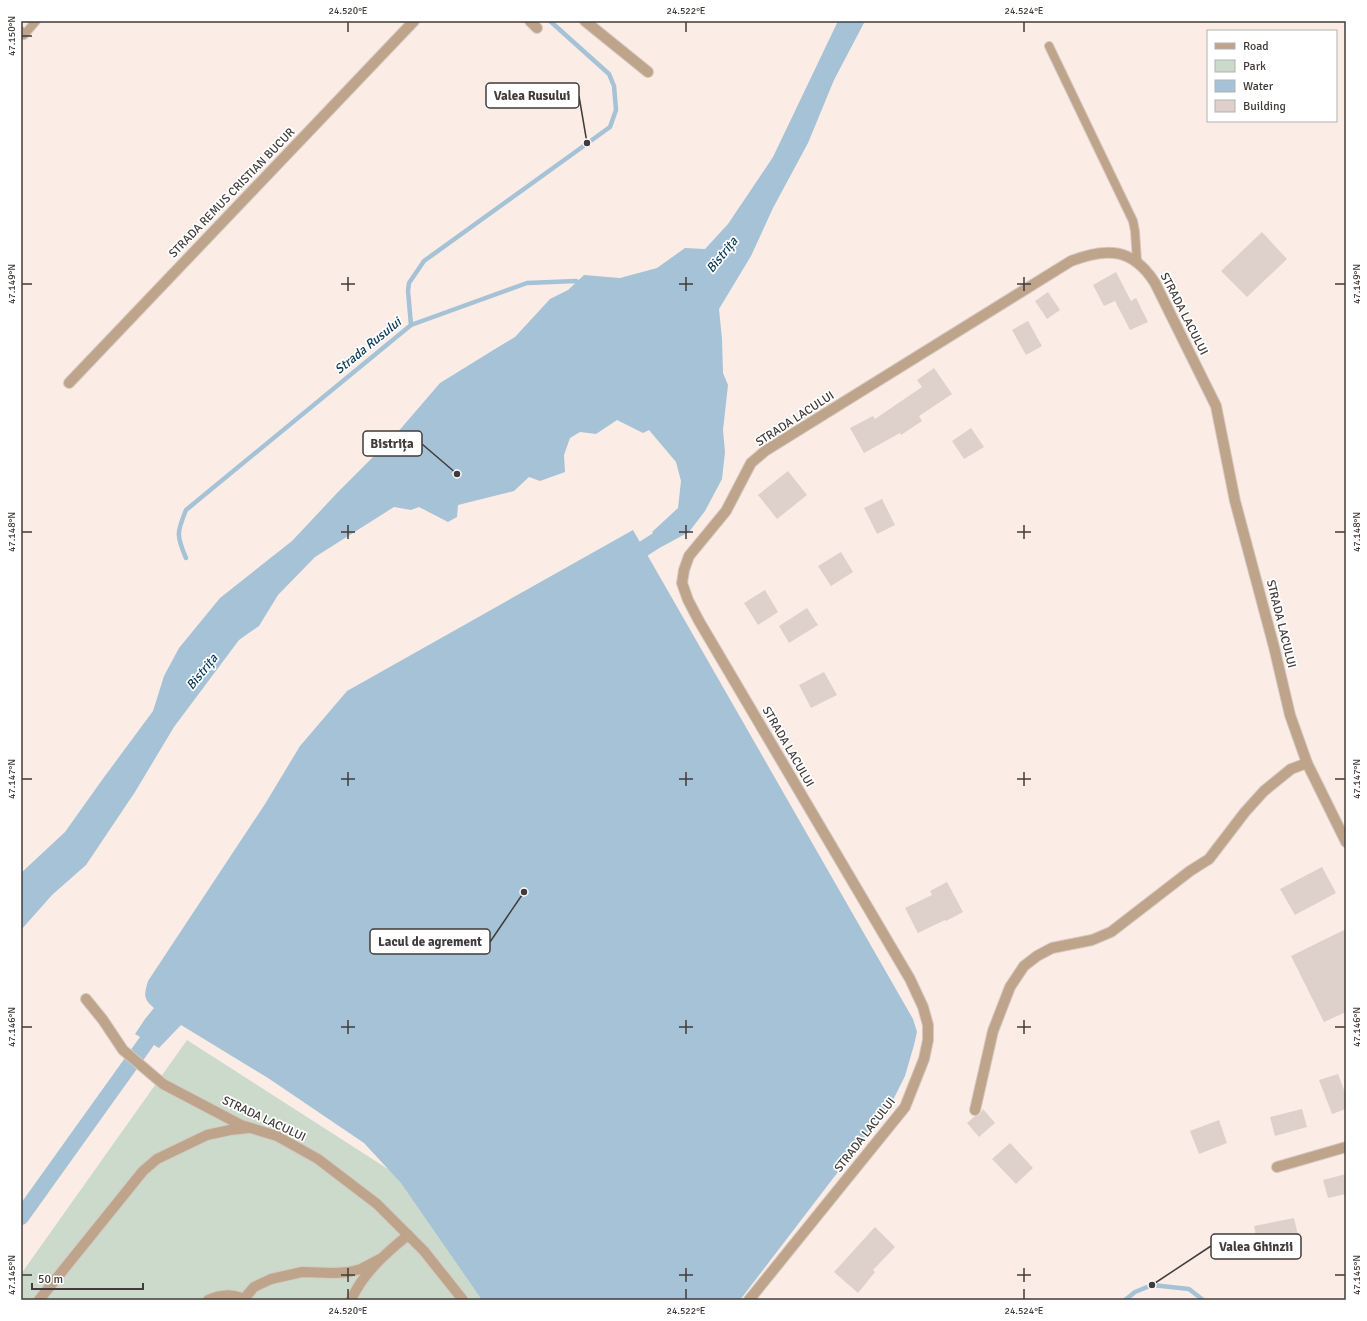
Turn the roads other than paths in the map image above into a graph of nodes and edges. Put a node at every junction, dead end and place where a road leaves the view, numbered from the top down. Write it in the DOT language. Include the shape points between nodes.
graph roads {
  1 [pos="36,21"];
  2 [pos="414,21"];
  3 [pos="586,21"];
  4 [pos="21,32"];
  5 [pos="1048,46"];
  6 [pos="648,72"];
  7 [pos="1137,261"];
  8 [pos="69,383"];
  9 [pos="1308,763"];
  10 [pos="1346,842"];
  11 [pos="86,999"];
  12 [pos="975,1110"];
  13 [pos="250,1128"];
  14 [pos="1346,1147"];
  15 [pos="1276,1167"];
  16 [pos="408,1235"];
  17 [pos="380,1259"];
  18 [pos="39,1300"];
  19 [pos="208,1300"];
  20 [pos="243,1300"];
  21 [pos="351,1300"];
  22 [pos="463,1300"];
  23 [pos="749,1300"];
  1 -- 4 [label="lane" via="24,34"];
  2 -- 8 [label="street, STRADA REMUS CRISTIAN BUCUR"];
  3 -- 6 [label="street"];
  5 -- 7 [label="lane" via="1133,221"];
  7 -- 9 [label="street, STRADA LACULUI" via="1155,283 1216,406 1235,501 1290,715"];
  7 -- 23 [label="street, STRADA LACULUI" via="1118,253 1084,256 1071,261 765,451 751,463 726,511 689,556 682,583 688,600 910,979 928,1025 924,1059 906,1107"];
  9 -- 10 [label="street, STRADA LACULUI"];
  9 -- 12 [label="street" via="1291,769 1264,791 1208,858 1111,932 1092,940 1052,948 1024,966 1010,987 993,1031"];
  11 -- 13 [label="street, STRADA LACULUI" via="123,1050 163,1084"];
  13 -- 16 [label="street, STRADA LACULUI" via="277,1136 318,1159 377,1204"];
  13 -- 18 [label="street" via="207,1135 157,1159 143,1171"];
  14 -- 15 [label="street"];
  16 -- 17 [label="street"];
  16 -- 22 [label="street, STRADA LACULUI"];
  17 -- 20 [label="street" via="349,1272 302,1272 271,1279 254,1287"];
  17 -- 21 [label="street" via="363,1278"];
  19 -- 20 [label="street" via="233,1295"];
}
